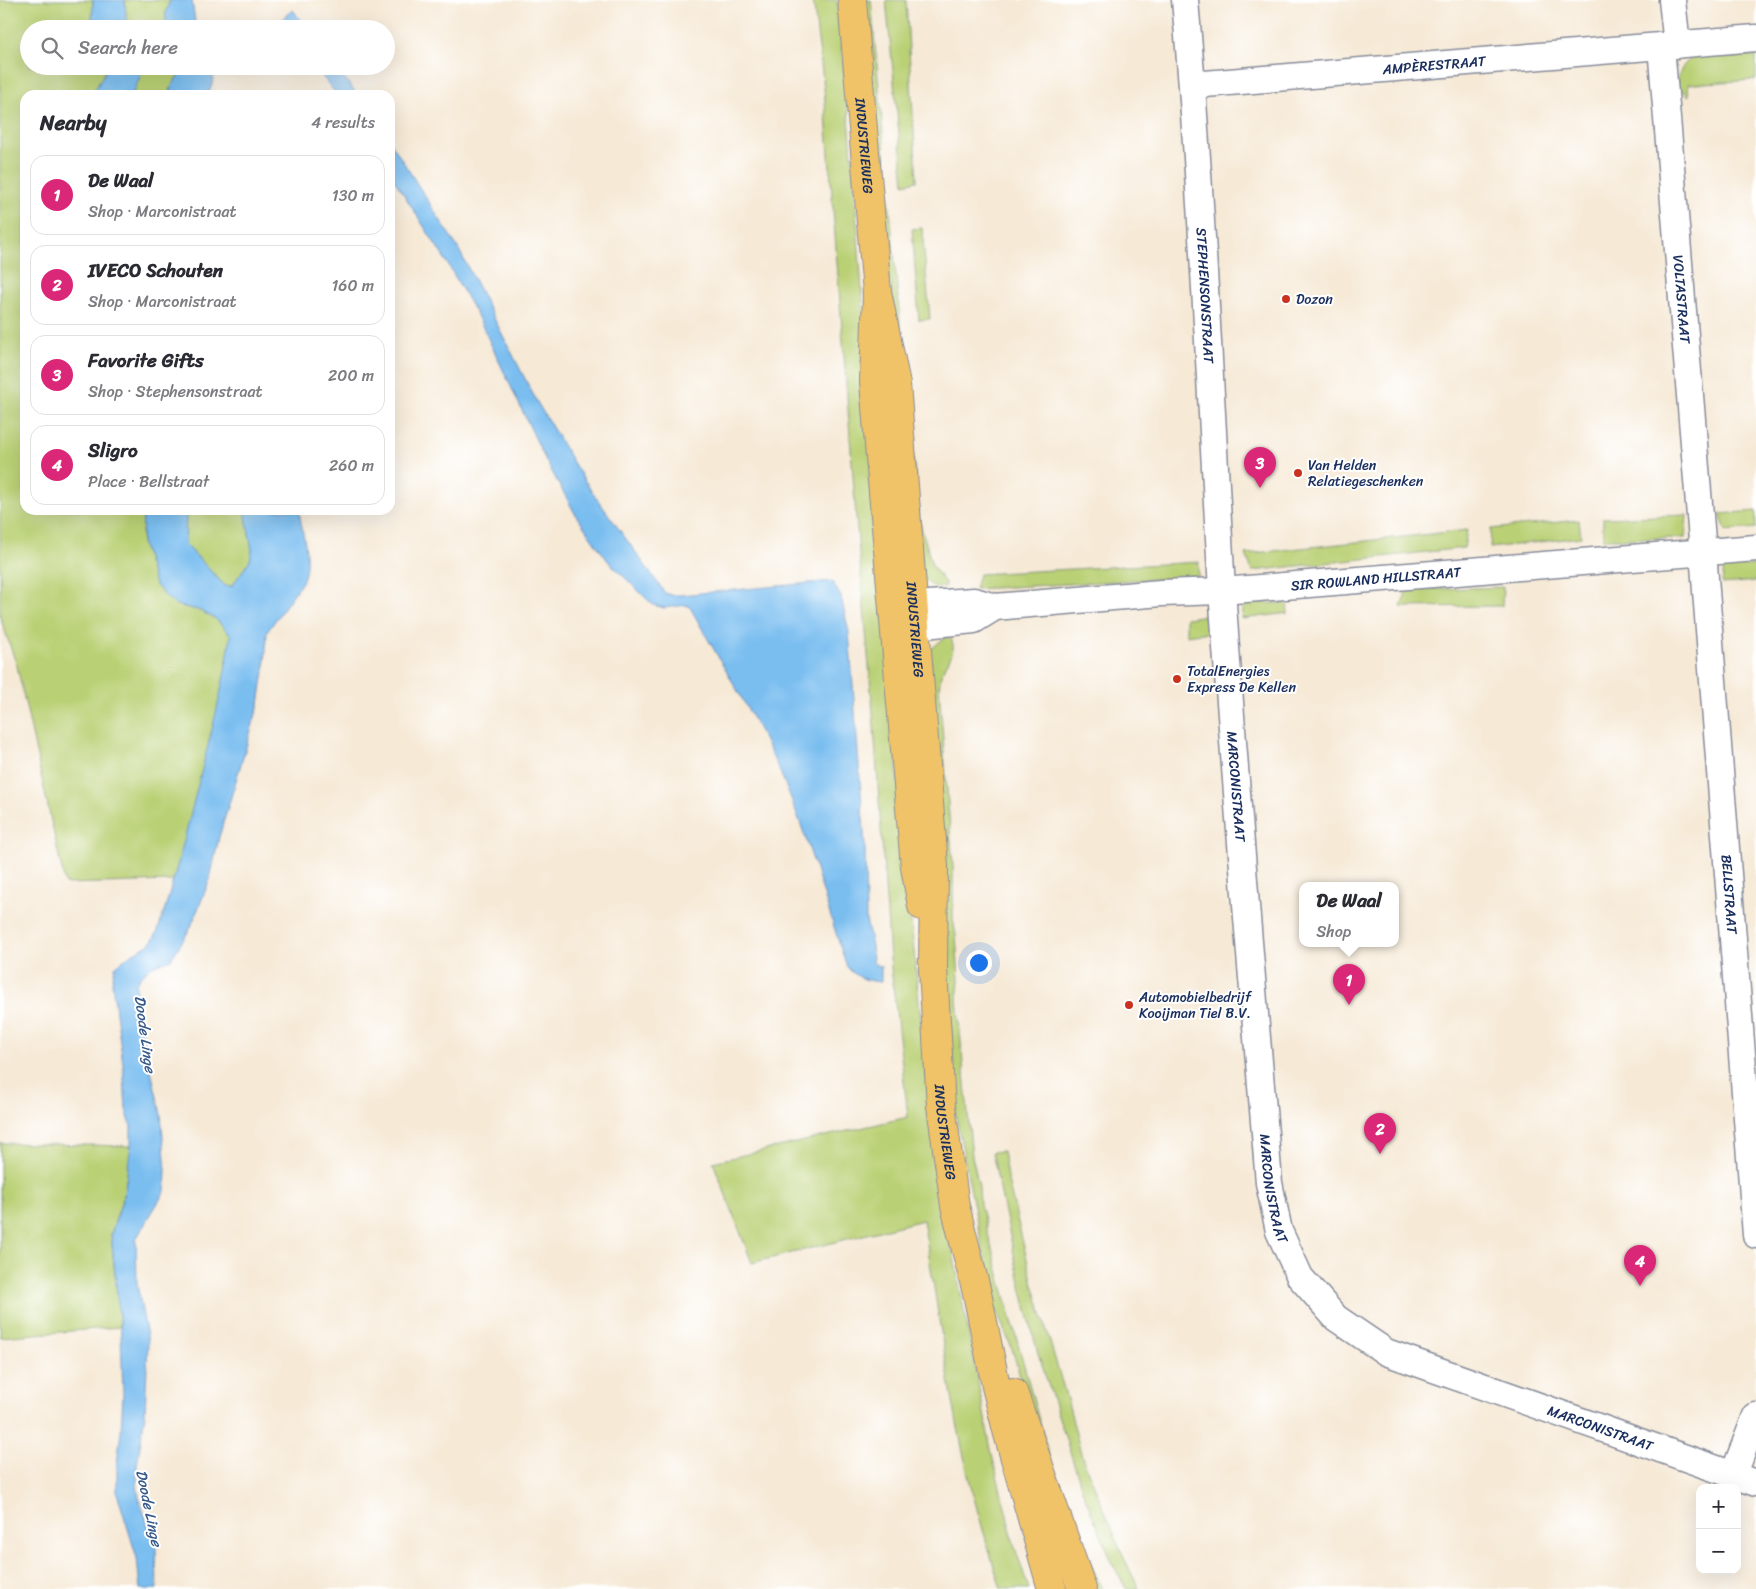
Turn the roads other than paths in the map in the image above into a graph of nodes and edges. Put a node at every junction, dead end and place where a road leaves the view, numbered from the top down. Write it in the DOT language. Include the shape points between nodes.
graph roads {
  1 [pos="852,0"];
  2 [pos="1186,0"];
  3 [pos="1672,0"];
  4 [pos="1756,38"];
  5 [pos="1669,45"];
  6 [pos="1193,85"];
  7 [pos="1756,548"];
  8 [pos="1702,552"];
  9 [pos="1222,591"];
  10 [pos="907,615"];
  11 [pos="1756,1235"];
  12 [pos="977,1293"];
  13 [pos="1756,1416"];
  14 [pos="1744,1479"];
  15 [pos="1052,1589"];
  16 [pos="1082,1589"];
  1 -- 10 [label="main road, INDUSTRIEWEG" via="877,292 896,384"];
  2 -- 6 [label="street, STEPHENSONSTRAAT"];
  3 -- 5 [label="street"];
  4 -- 5 [label="street, AMPÈRESTRAAT"];
  5 -- 6 [label="street, AMPÈRESTRAAT"];
  5 -- 8 [label="street, VOLTASTRAAT"];
  6 -- 9 [label="street, STEPHENSONSTRAAT"];
  7 -- 8 [label="street, SIR ROWLAND HILLSTRAAT"];
  8 -- 9 [label="street, SIR ROWLAND HILLSTRAAT"];
  8 -- 11 [label="street, BELLSTRAAT"];
  9 -- 10 [label="street, SIR ROWLAND HILLSTRAAT" via="995,607 974,620"];
  9 -- 14 [label="street, MARCONISTRAAT" via="1269,1183 1279,1231 1300,1277 1336,1318 1386,1352"];
  10 -- 12 [label="main road, INDUSTRIEWEG" via="915,867 933,969 942,1106 951,1179"];
  12 -- 15 [label="main road, INDUSTRIEWEG" via="1008,1434"];
  12 -- 16 [label="main road, INDUSTRIEWEG"];
  13 -- 14 [label="street"];
}
